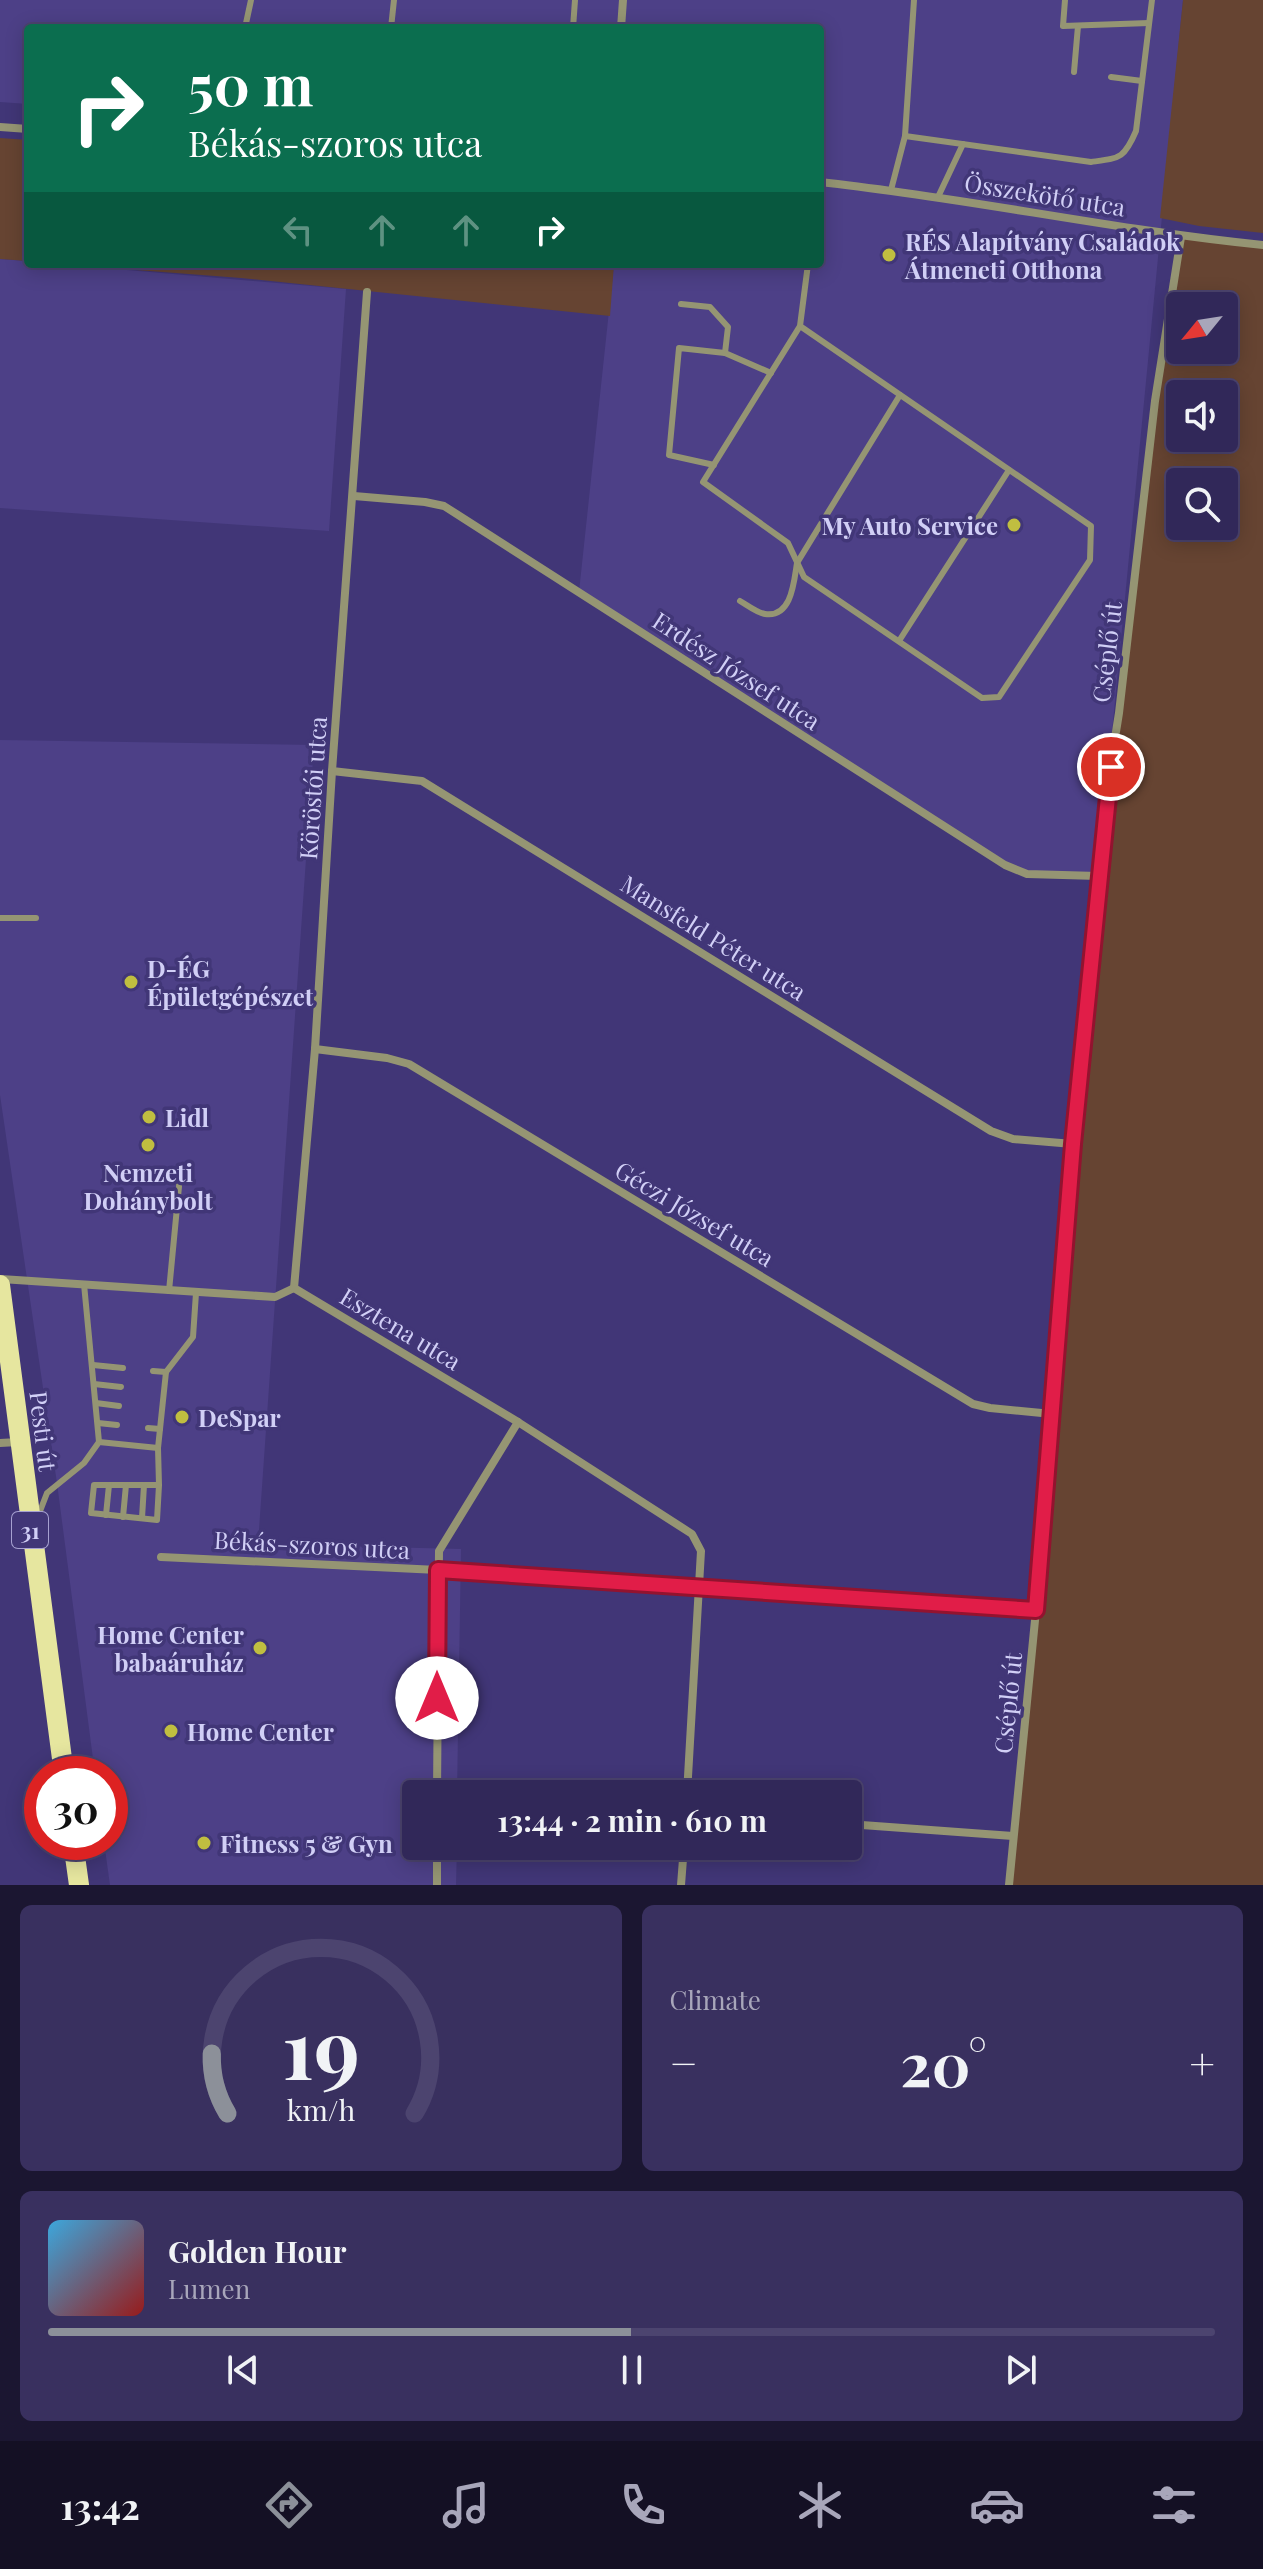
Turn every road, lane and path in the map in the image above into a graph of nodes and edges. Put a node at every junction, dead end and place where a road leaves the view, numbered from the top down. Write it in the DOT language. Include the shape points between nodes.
graph roads {
  1 [pos="251,0"];
  2 [pos="394,0"];
  3 [pos="575,0"];
  4 [pos="623,0"];
  5 [pos="914,0"];
  6 [pos="1065,0"];
  7 [pos="1152,0"];
  8 [pos="1149,23"];
  9 [pos="246,24"];
  10 [pos="394,24"];
  11 [pos="573,24"];
  12 [pos="621,24"];
  13 [pos="1078,26"];
  14 [pos="1074,72"];
  15 [pos="1111,77"];
  16 [pos="1142,81"];
  17 [pos="0,127"];
  18 [pos="24,129"];
  19 [pos="905,136"];
  20 [pos="963,144"];
  21 [pos="824,182"];
  22 [pos="891,190"];
  23 [pos="938,197"];
  24 [pos="1181,237"];
  25 [pos="1263,245"];
  26 [pos="807,268"];
  27 [pos="367,292"];
  28 [pos="681,304"];
  29 [pos="800,326"];
  30 [pos="725,353"];
  31 [pos="771,373"];
  32 [pos="900,395"];
  33 [pos="714,465"];
  34 [pos="1009,470"];
  35 [pos="354,496"];
  36 [pos="797,563"];
  37 [pos="740,601"];
  38 [pos="899,641"];
  39 [pos="332,771"];
  40 [pos="1098,876"];
  41 [pos="0,918"];
  42 [pos="36,918"];
  43 [pos="315,1049"];
  44 [pos="1073,1144"];
  45 [pos="180,1176"];
  46 [pos="0,1279"];
  47 [pos="84,1284"];
  48 [pos="0,1285"];
  49 [pos="294,1288"];
  50 [pos="169,1291"];
  51 [pos="196,1293"];
  52 [pos="93,1365"];
  53 [pos="123,1368"];
  54 [pos="153,1371"];
  55 [pos="166,1372"];
  56 [pos="94,1384"];
  57 [pos="121,1387"];
  58 [pos="152,1390"];
  59 [pos="164,1391"];
  60 [pos="96,1403"];
  61 [pos="119,1406"];
  62 [pos="150,1409"];
  63 [pos="162,1410"];
  64 [pos="1052,1414"];
  65 [pos="518,1422"];
  66 [pos="98,1423"];
  67 [pos="117,1425"];
  68 [pos="148,1428"];
  69 [pos="160,1429"];
  70 [pos="9,1442"];
  71 [pos="99,1442"];
  72 [pos="158,1448"];
  73 [pos="109,1485"];
  74 [pos="126,1485"];
  75 [pos="144,1485"];
  76 [pos="159,1485"];
  77 [pos="106,1515"];
  78 [pos="123,1517"];
  79 [pos="142,1518"];
  80 [pos="31,1535"];
  81 [pos="161,1557"];
  82 [pos="438,1570"];
  83 [pos="698,1586"];
  84 [pos="1036,1610"];
  85 [pos="62,1756"];
  86 [pos="437,1780"];
  87 [pos="688,1780"];
  88 [pos="862,1825"];
  89 [pos="1013,1836"];
  90 [pos="76,1860"];
  91 [pos="437,1860"];
  92 [pos="683,1860"];
  93 [pos="79,1885"];
  94 [pos="437,1885"];
  95 [pos="681,1885"];
  96 [pos="1009,1885"];
  1 -- 9 [label="lane"];
  2 -- 10 [label="lane"];
  3 -- 11 [label="lane"];
  4 -- 12 [label="street"];
  5 -- 19 [label="lane"];
  6 -- 13 [label="lane" via="1063,26"];
  7 -- 8 [label="lane"];
  8 -- 13 [label="lane"];
  8 -- 16 [label="lane"];
  13 -- 14 [label="lane"];
  15 -- 16 [label="lane"];
  16 -- 20 [label="lane" via="1136,131 1128,150 1115,158 1091,162"];
  17 -- 18 [label="street"];
  19 -- 20 [label="lane"];
  19 -- 22 [label="lane"];
  20 -- 23 [label="lane"];
  21 -- 22 [label="street, Összekötő utca"];
  22 -- 23 [label="street, Összekötő utca"];
  23 -- 24 [label="street, Összekötő utca"];
  24 -- 25 [label="street, Összekötő utca"];
  24 -- 40 [label="street, Cséplő út" via="1155,401"];
  26 -- 29 [label="lane"];
  27 -- 35 [label="street, Köröstói utca"];
  28 -- 30 [label="lane" via="718,313 728,327"];
  29 -- 31 [label="lane"];
  29 -- 32 [label="lane"];
  30 -- 31 [label="lane"];
  30 -- 33 [label="lane" via="679,348 669,455"];
  31 -- 33 [label="lane"];
  32 -- 34 [label="lane"];
  32 -- 36 [label="lane"];
  33 -- 36 [label="lane" via="703,482 788,543"];
  34 -- 38 [label="lane"];
  34 -- 38 [label="lane" via="1091,526 1090,560 999,697 982,698"];
  35 -- 39 [label="street, Köröstói utca"];
  35 -- 40 [label="street, Erdész József utca" via="444,506 1005,865 1027,874"];
  36 -- 37 [label="lane" via="785,607 763,614"];
  36 -- 38 [label="lane" via="804,577"];
  39 -- 43 [label="street, Köröstói utca"];
  39 -- 44 [label="street, Mansfeld Péter utca" via="422,781 991,1131 1013,1139"];
  40 -- 44 [label="street, Cséplő út"];
  41 -- 42 [label="lane"];
  43 -- 49 [label="street, Köröstói utca"];
  43 -- 64 [label="street, Géczi József utca" via="409,1064 973,1404"];
  44 -- 64 [label="street, Cséplő út"];
  45 -- 50 [label="lane"];
  46 -- 47 [label="street"];
  47 -- 50 [label="street"];
  47 -- 52 [label="lane"];
  48 -- 70 [label="main road, Pesti út / 31"];
  49 -- 51 [label="street" via="275,1297"];
  49 -- 65 [label="street, Esztena utca"];
  50 -- 51 [label="street"];
  51 -- 55 [label="lane" via="193,1337"];
  52 -- 53 [label="lane"];
  52 -- 56 [label="lane"];
  54 -- 55 [label="lane"];
  55 -- 59 [label="lane"];
  56 -- 57 [label="lane"];
  56 -- 60 [label="lane"];
  58 -- 59 [label="lane"];
  59 -- 63 [label="lane"];
  60 -- 61 [label="lane"];
  60 -- 66 [label="lane"];
  62 -- 63 [label="lane"];
  63 -- 69 [label="lane"];
  64 -- 84 [label="street, Cséplő út"];
  65 -- 82 [label="street" via="439,1551"];
  65 -- 83 [label="street, Esztena utca" via="692,1534 701,1551"];
  66 -- 67 [label="lane"];
  66 -- 71 [label="lane"];
  68 -- 69 [label="lane"];
  69 -- 72 [label="lane"];
  70 -- 80 [label="main road, Pesti út / 31"];
  71 -- 72 [label="lane"];
  71 -- 80 [label="lane" via="84,1463 47,1493"];
  72 -- 76 [label="lane"];
  73 -- 74 [label="lane"];
  73 -- 77 [label="lane"];
  73 -- 77 [label="lane" via="94,1485 91,1513"];
  74 -- 75 [label="lane"];
  74 -- 78 [label="lane"];
  75 -- 76 [label="lane"];
  75 -- 79 [label="lane"];
  76 -- 79 [label="lane" via="157,1520"];
  77 -- 78 [label="lane"];
  78 -- 79 [label="lane"];
  80 -- 85 [label="main road, Pesti út / 31"];
  81 -- 82 [label="street, Békás-szoros utca"];
  82 -- 83 [label="street, Békás-szoros utca"];
  82 -- 86 [label="street"];
  83 -- 84 [label="street, Békás-szoros utca"];
  83 -- 87 [label="street, Esztena utca"];
  84 -- 89 [label="street, Cséplő út"];
  88 -- 89 [label="street"];
  89 -- 96 [label="street, Cséplő út"];
  90 -- 93 [label="main road"];
  91 -- 94 [label="street"];
  92 -- 95 [label="street"];
}
